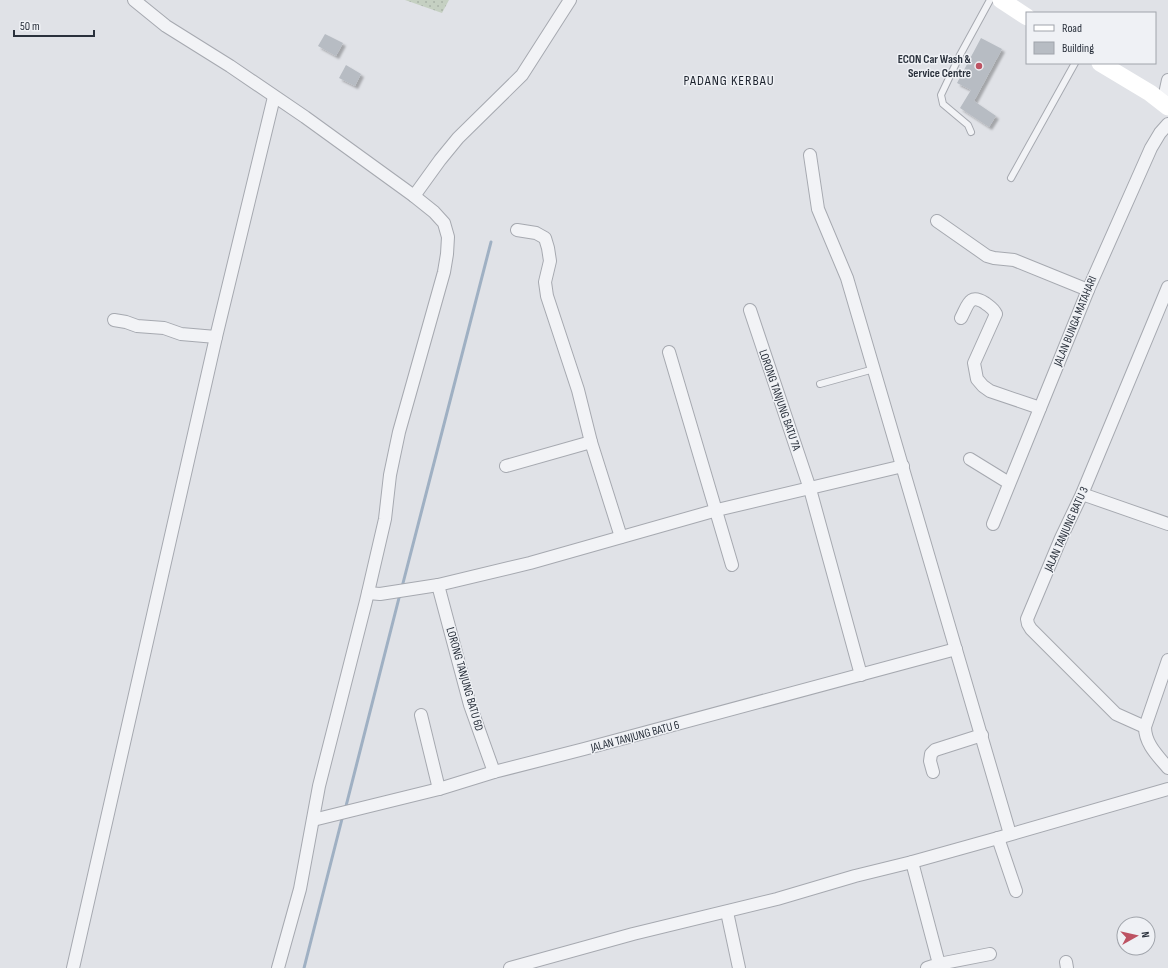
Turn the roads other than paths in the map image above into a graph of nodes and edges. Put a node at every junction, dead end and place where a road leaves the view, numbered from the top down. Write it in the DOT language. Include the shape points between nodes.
graph roads {
  1 [pos="134,0"];
  2 [pos="570,0"];
  3 [pos="990,0"];
  4 [pos="1001,0"];
  5 [pos="1026,16"];
  6 [pos="1074,64"];
  7 [pos="1102,64"];
  8 [pos="1168,80"];
  9 [pos="274,97"];
  10 [pos="1166,105"];
  11 [pos="1168,124"];
  12 [pos="971,132"];
  13 [pos="810,155"];
  14 [pos="1011,178"];
  15 [pos="414,196"];
  16 [pos="937,221"];
  17 [pos="517,230"];
  18 [pos="1168,287"];
  19 [pos="1088,290"];
  20 [pos="1165,300"];
  21 [pos="750,310"];
  22 [pos="961,318"];
  23 [pos="114,320"];
  24 [pos="210,336"];
  25 [pos="669,352"];
  26 [pos="874,369"];
  27 [pos="820,384"];
  28 [pos="1040,408"];
  29 [pos="591,442"];
  30 [pos="970,459"];
  31 [pos="506,466"];
  32 [pos="903,466"];
  33 [pos="1009,483"];
  34 [pos="810,489"];
  35 [pos="1082,494"];
  36 [pos="717,510"];
  37 [pos="993,524"];
  38 [pos="1168,524"];
  39 [pos="621,537"];
  40 [pos="732,565"];
  41 [pos="438,585"];
  42 [pos="368,593"];
  43 [pos="956,649"];
  44 [pos="1168,660"];
  45 [pos="861,675"];
  46 [pos="421,715"];
  47 [pos="1145,727"];
  48 [pos="982,735"];
  49 [pos="1168,768"];
  50 [pos="494,772"];
  51 [pos="933,772"];
  52 [pos="439,789"];
  53 [pos="1168,789"];
  54 [pos="319,819"];
  55 [pos="1004,836"];
  56 [pos="912,862"];
  57 [pos="1016,891"];
  58 [pos="727,912"];
  59 [pos="990,954"];
  60 [pos="932,967"];
  61 [pos="73,968"];
  62 [pos="278,968"];
  63 [pos="510,968"];
  64 [pos="738,968"];
  1 -- 9 [label="street" via="166,26"];
  2 -- 15 [label="street" via="522,75 458,138"];
  3 -- 12 [label="lane" via="941,95 943,104 968,125"];
  4 -- 5 [label="street"];
  6 -- 14 [label="lane"];
  7 -- 10 [label="street"];
  8 -- 10 [label="street"];
  9 -- 15 [label="street"];
  9 -- 24 [label="street"];
  11 -- 19 [label="street, JALAN BUNGA MATAHARI" via="1151,148"];
  13 -- 26 [label="street" via="818,209 848,278"];
  15 -- 42 [label="street" via="444,223 448,237 447,254 441,285 399,432 390,475 385,519"];
  16 -- 19 [label="street" via="987,256 1014,260"];
  17 -- 29 [label="street" via="536,233 545,238 550,261 545,282 547,296 578,390"];
  18 -- 20 [label="street, JALAN TANJUNG BATU 3"];
  19 -- 28 [label="street, JALAN BUNGA MATAHARI"];
  20 -- 35 [label="street, JALAN TANJUNG BATU 3"];
  21 -- 34 [label="street, LORONG TANJUNG BATU 7A"];
  22 -- 28 [label="street" via="973,299 978,299 994,309 996,314 974,363 977,379 990,391"];
  23 -- 24 [label="street" via="137,326 164,328 181,334"];
  24 -- 61 [label="street"];
  25 -- 36 [label="street"];
  26 -- 27 [label="lane"];
  26 -- 32 [label="street"];
  28 -- 33 [label="street, JALAN BUNGA MATAHARI"];
  29 -- 31 [label="street"];
  29 -- 39 [label="street"];
  30 -- 33 [label="street"];
  32 -- 34 [label="street"];
  32 -- 43 [label="street"];
  33 -- 37 [label="street, JALAN BUNGA MATAHARI"];
  34 -- 36 [label="street"];
  34 -- 45 [label="street, LORONG TANJUNG BATU 7A"];
  35 -- 38 [label="street"];
  35 -- 47 [label="street, JALAN TANJUNG BATU 3" via="1027,619 1028,624 1116,714"];
  36 -- 39 [label="street"];
  36 -- 40 [label="street"];
  39 -- 41 [label="street" via="530,563"];
  41 -- 42 [label="street" via="380,594"];
  41 -- 50 [label="street, LORONG TANJUNG BATU 6D" via="470,705"];
  42 -- 54 [label="street" via="319,786"];
  43 -- 45 [label="street, JALAN TANJUNG BATU 6"];
  43 -- 48 [label="street"];
  44 -- 47 [label="street"];
  45 -- 50 [label="street, JALAN TANJUNG BATU 6"];
  46 -- 52 [label="street"];
  47 -- 49 [label="street" via="1148,742"];
  48 -- 51 [label="street" via="935,750 930,761"];
  48 -- 55 [label="street"];
  50 -- 52 [label="street, JALAN TANJUNG BATU 6"];
  52 -- 54 [label="street, JALAN TANJUNG BATU 6"];
  53 -- 55 [label="street"];
  54 -- 62 [label="street"];
  55 -- 56 [label="street"];
  55 -- 57 [label="street"];
  56 -- 58 [label="street"];
  56 -- 60 [label="street"];
  58 -- 63 [label="street" via="633,934"];
  58 -- 64 [label="street"];
  59 -- 60 [label="street"];
}
